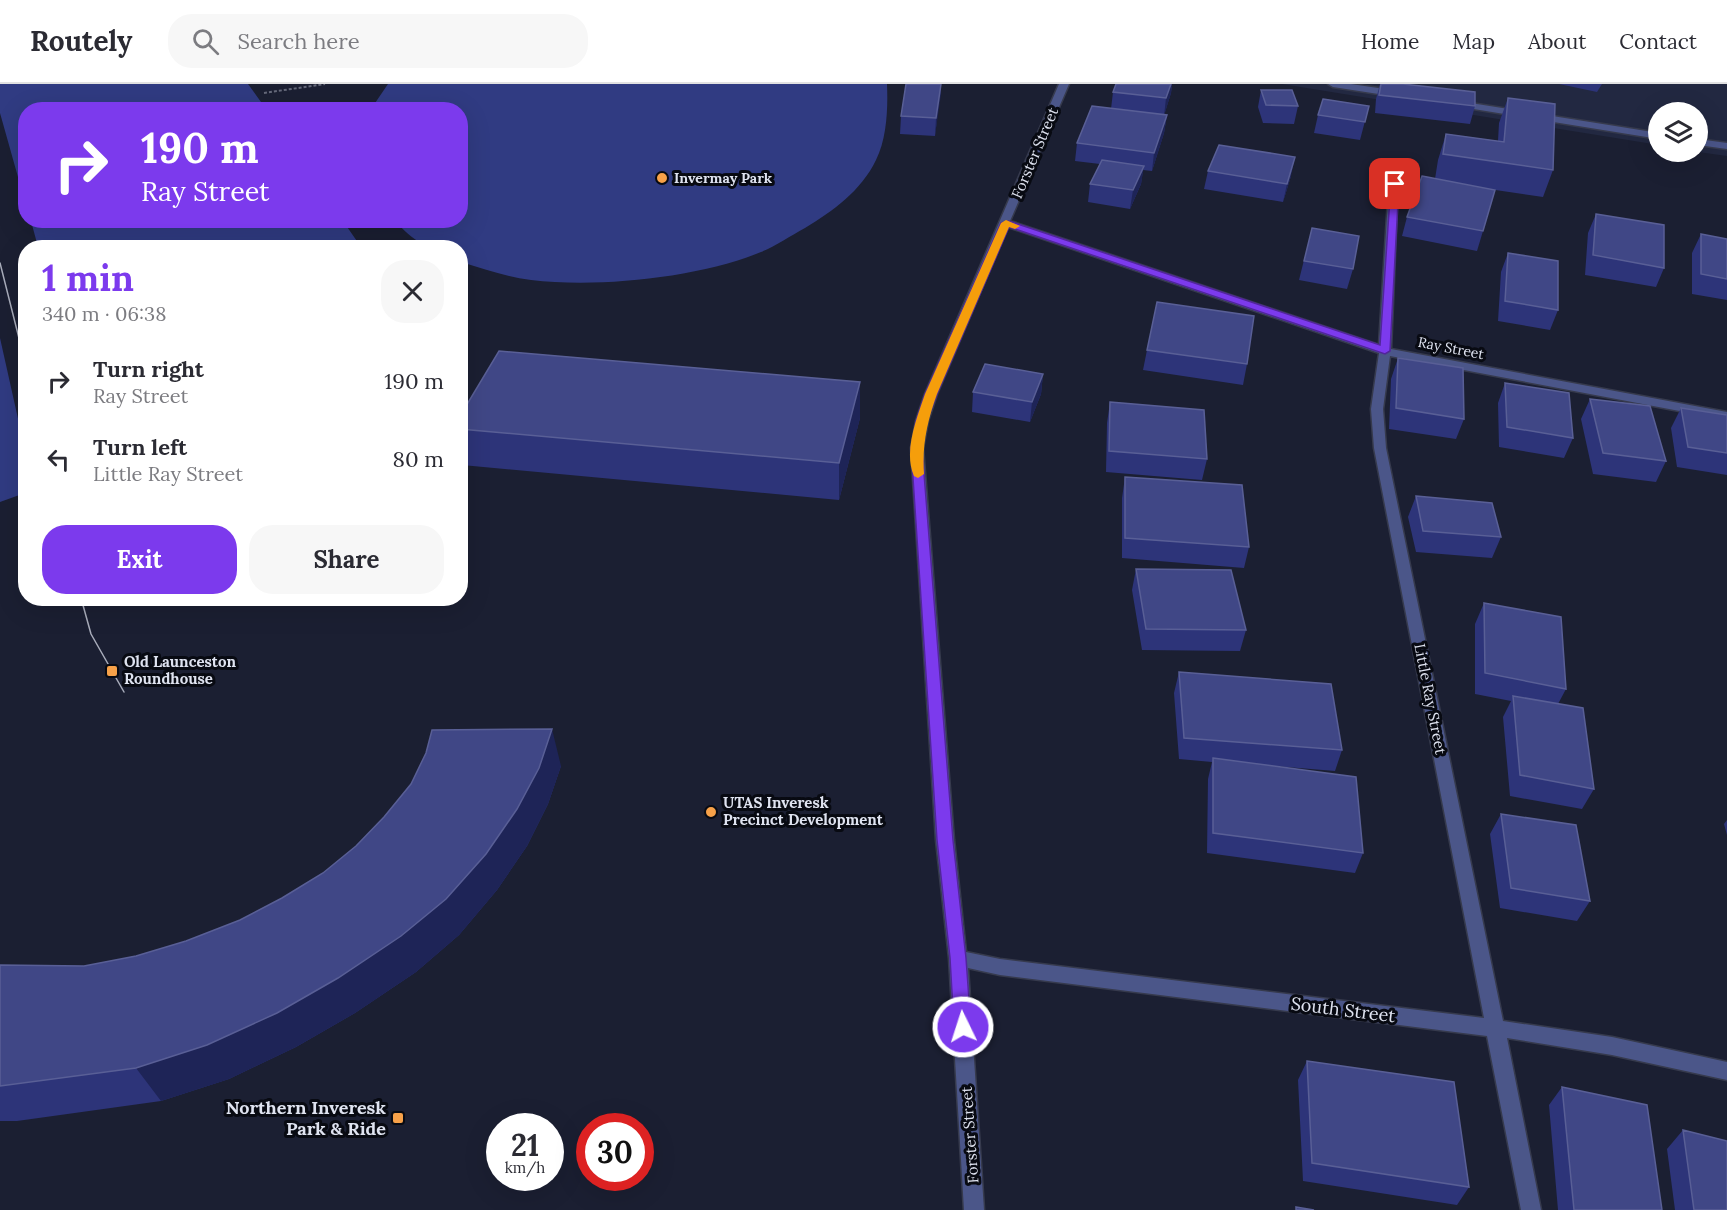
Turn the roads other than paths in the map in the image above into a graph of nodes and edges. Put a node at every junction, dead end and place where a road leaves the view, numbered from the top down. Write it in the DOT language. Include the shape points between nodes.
graph roads {
  1 [pos="1064,84"];
  2 [pos="1333,84"];
  3 [pos="1405,95"];
  4 [pos="1451,103"];
  5 [pos="1648,134"];
  6 [pos="1708,143"];
  7 [pos="1727,146"];
  8 [pos="1395,184"];
  9 [pos="1006,223"];
  10 [pos="1385,351"];
  11 [pos="1727,416"];
  12 [pos="958,958"];
  13 [pos="1494,1028"];
  14 [pos="1727,1071"];
  15 [pos="974,1210"];
  16 [pos="1531,1210"];
  1 -- 9 [label="street, Forster Street"];
  2 -- 3 [label="street"];
  4 -- 5 [label="street"];
  6 -- 7 [label="street"];
  8 -- 10 [label="street, Little Ray Street"];
  9 -- 10 [label="street, Ray Street"];
  9 -- 12 [label="street, Forster Street" via="931,394 916,448 945,840"];
  10 -- 11 [label="street, Ray Street"];
  10 -- 13 [label="street, Little Ray Street" via="1377,409 1380,448"];
  12 -- 13 [label="street, South Street" via="1000,967"];
  12 -- 15 [label="street, Forster Street"];
  13 -- 14 [label="street, South Street" via="1612,1046"];
  13 -- 16 [label="street, Little Ray Street"];
}
